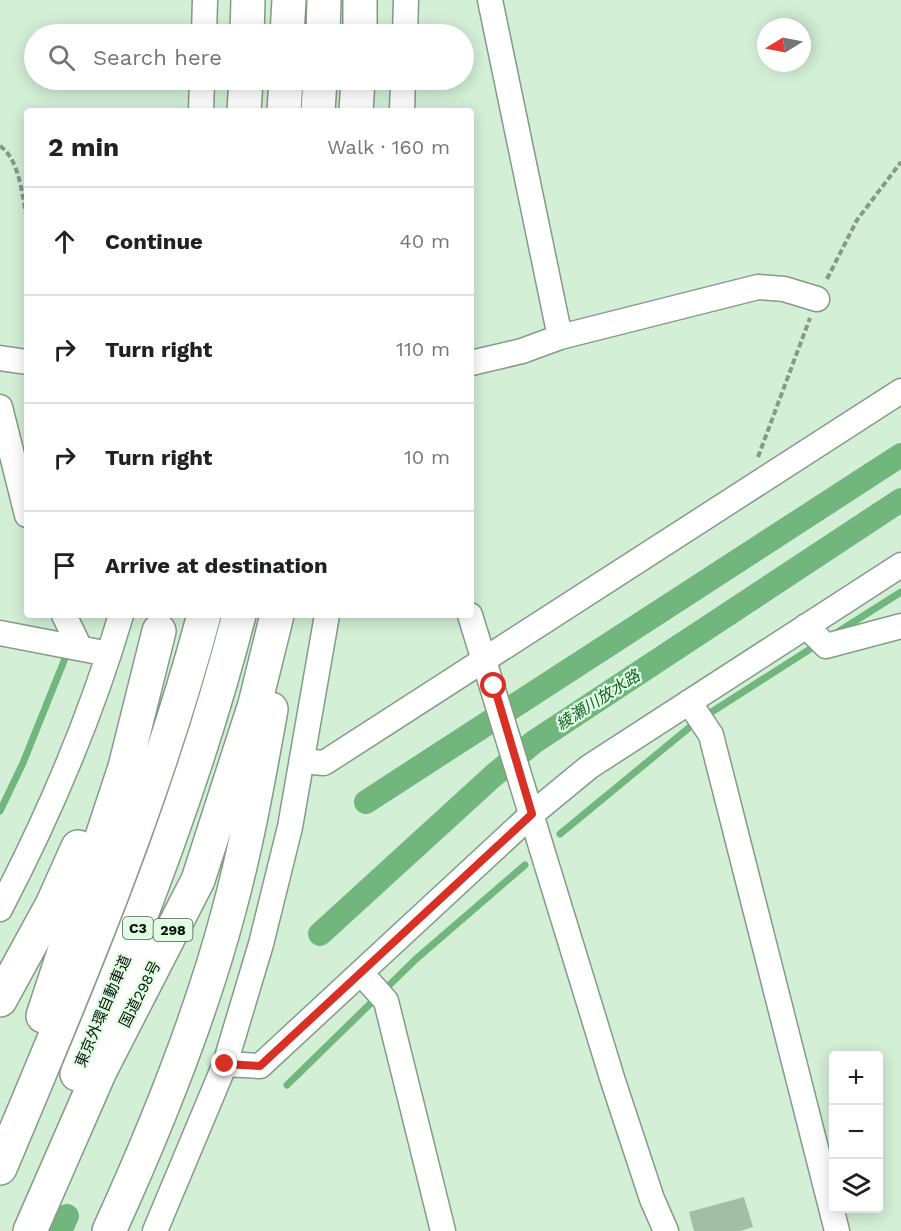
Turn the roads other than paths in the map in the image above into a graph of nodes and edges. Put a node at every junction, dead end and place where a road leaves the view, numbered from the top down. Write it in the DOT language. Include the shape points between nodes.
graph roads {
  1 [pos="205,0"];
  2 [pos="248,0"];
  3 [pos="289,0"];
  4 [pos="324,0"];
  5 [pos="360,0"];
  6 [pos="406,0"];
  7 [pos="490,0"];
  8 [pos="204,24"];
  9 [pos="248,24"];
  10 [pos="288,24"];
  11 [pos="323,24"];
  12 [pos="360,24"];
  13 [pos="405,24"];
  14 [pos="202,90"];
  15 [pos="245,90"];
  16 [pos="286,90"];
  17 [pos="319,90"];
  18 [pos="357,90"];
  19 [pos="403,90"];
  20 [pos="201,108"];
  21 [pos="244,108"];
  22 [pos="285,108"];
  23 [pos="318,108"];
  24 [pos="356,108"];
  25 [pos="402,108"];
  26 [pos="817,299"];
  27 [pos="560,337"];
  28 [pos="0,358"];
  29 [pos="24,362"];
  30 [pos="474,362"];
  31 [pos="901,391"];
  32 [pos="0,407"];
  33 [pos="24,503"];
  34 [pos="901,565"];
  35 [pos="65,618"];
  36 [pos="120,618"];
  37 [pos="203,618"];
  38 [pos="238,618"];
  39 [pos="276,618"];
  40 [pos="286,618"];
  41 [pos="326,618"];
  42 [pos="471,618"];
  43 [pos="161,623"];
  44 [pos="901,626"];
  45 [pos="0,633"];
  46 [pos="815,635"];
  47 [pos="80,648"];
  48 [pos="110,654"];
  49 [pos="483,658"];
  50 [pos="697,713"];
  51 [pos="302,761"];
  52 [pos="532,814"];
  53 [pos="0,909"];
  54 [pos="362,973"];
  55 [pos="0,1000"];
  56 [pos="225,1064"];
  57 [pos="0,1123"];
  58 [pos="0,1168"];
  59 [pos="11,1231"];
  60 [pos="30,1231"];
  61 [pos="109,1231"];
  62 [pos="154,1231"];
  63 [pos="443,1231"];
  64 [pos="666,1231"];
  65 [pos="837,1231"];
  1 -- 8 [label="street"];
  2 -- 9 [label="highway"];
  3 -- 10 [label="highway"];
  4 -- 11 [label="highway"];
  5 -- 12 [label="highway"];
  6 -- 13 [label="street"];
  7 -- 27 [label="street"];
  14 -- 20 [label="street"];
  15 -- 21 [label="highway"];
  16 -- 22 [label="highway"];
  17 -- 23 [label="highway"];
  18 -- 24 [label="highway"];
  19 -- 25 [label="street"];
  26 -- 27 [label="street" via="784,288 758,287"];
  27 -- 30 [label="street"];
  28 -- 29 [label="street"];
  31 -- 49 [label="street"];
  32 -- 33 [label="street"];
  34 -- 46 [label="street"];
  35 -- 47 [label="street"];
  36 -- 48 [label="street"];
  37 -- 58 [label="highway, C3" via="181,702 107,914"];
  38 -- 59 [label="highway, 東京外環自動車道 / C3" via="215,708 142,917"];
  39 -- 60 [label="highway, 国道298号 / 298" via="255,704 198,880 100,1071"];
  40 -- 61 [label="highway" via="255,796 229,911 190,1034"];
  41 -- 51 [label="street"];
  42 -- 49 [label="street"];
  43 -- 55 [label="highway" via="98,803 52,905"];
  43 -- 57 [label="highway" via="125,767 36,1039"];
  44 -- 46 [label="street"];
  45 -- 47 [label="street"];
  46 -- 50 [label="street"];
  47 -- 48 [label="street"];
  48 -- 53 [label="street" via="39,833"];
  49 -- 51 [label="street" via="324,763"];
  49 -- 52 [label="street"];
  50 -- 52 [label="street" via="589,767"];
  50 -- 65 [label="street" via="714,746"];
  51 -- 56 [label="street" via="261,944"];
  52 -- 54 [label="street"];
  52 -- 64 [label="street" via="617,1091"];
  54 -- 56 [label="street" via="260,1066"];
  54 -- 63 [label="street" via="382,997"];
  56 -- 62 [label="street"];
}
